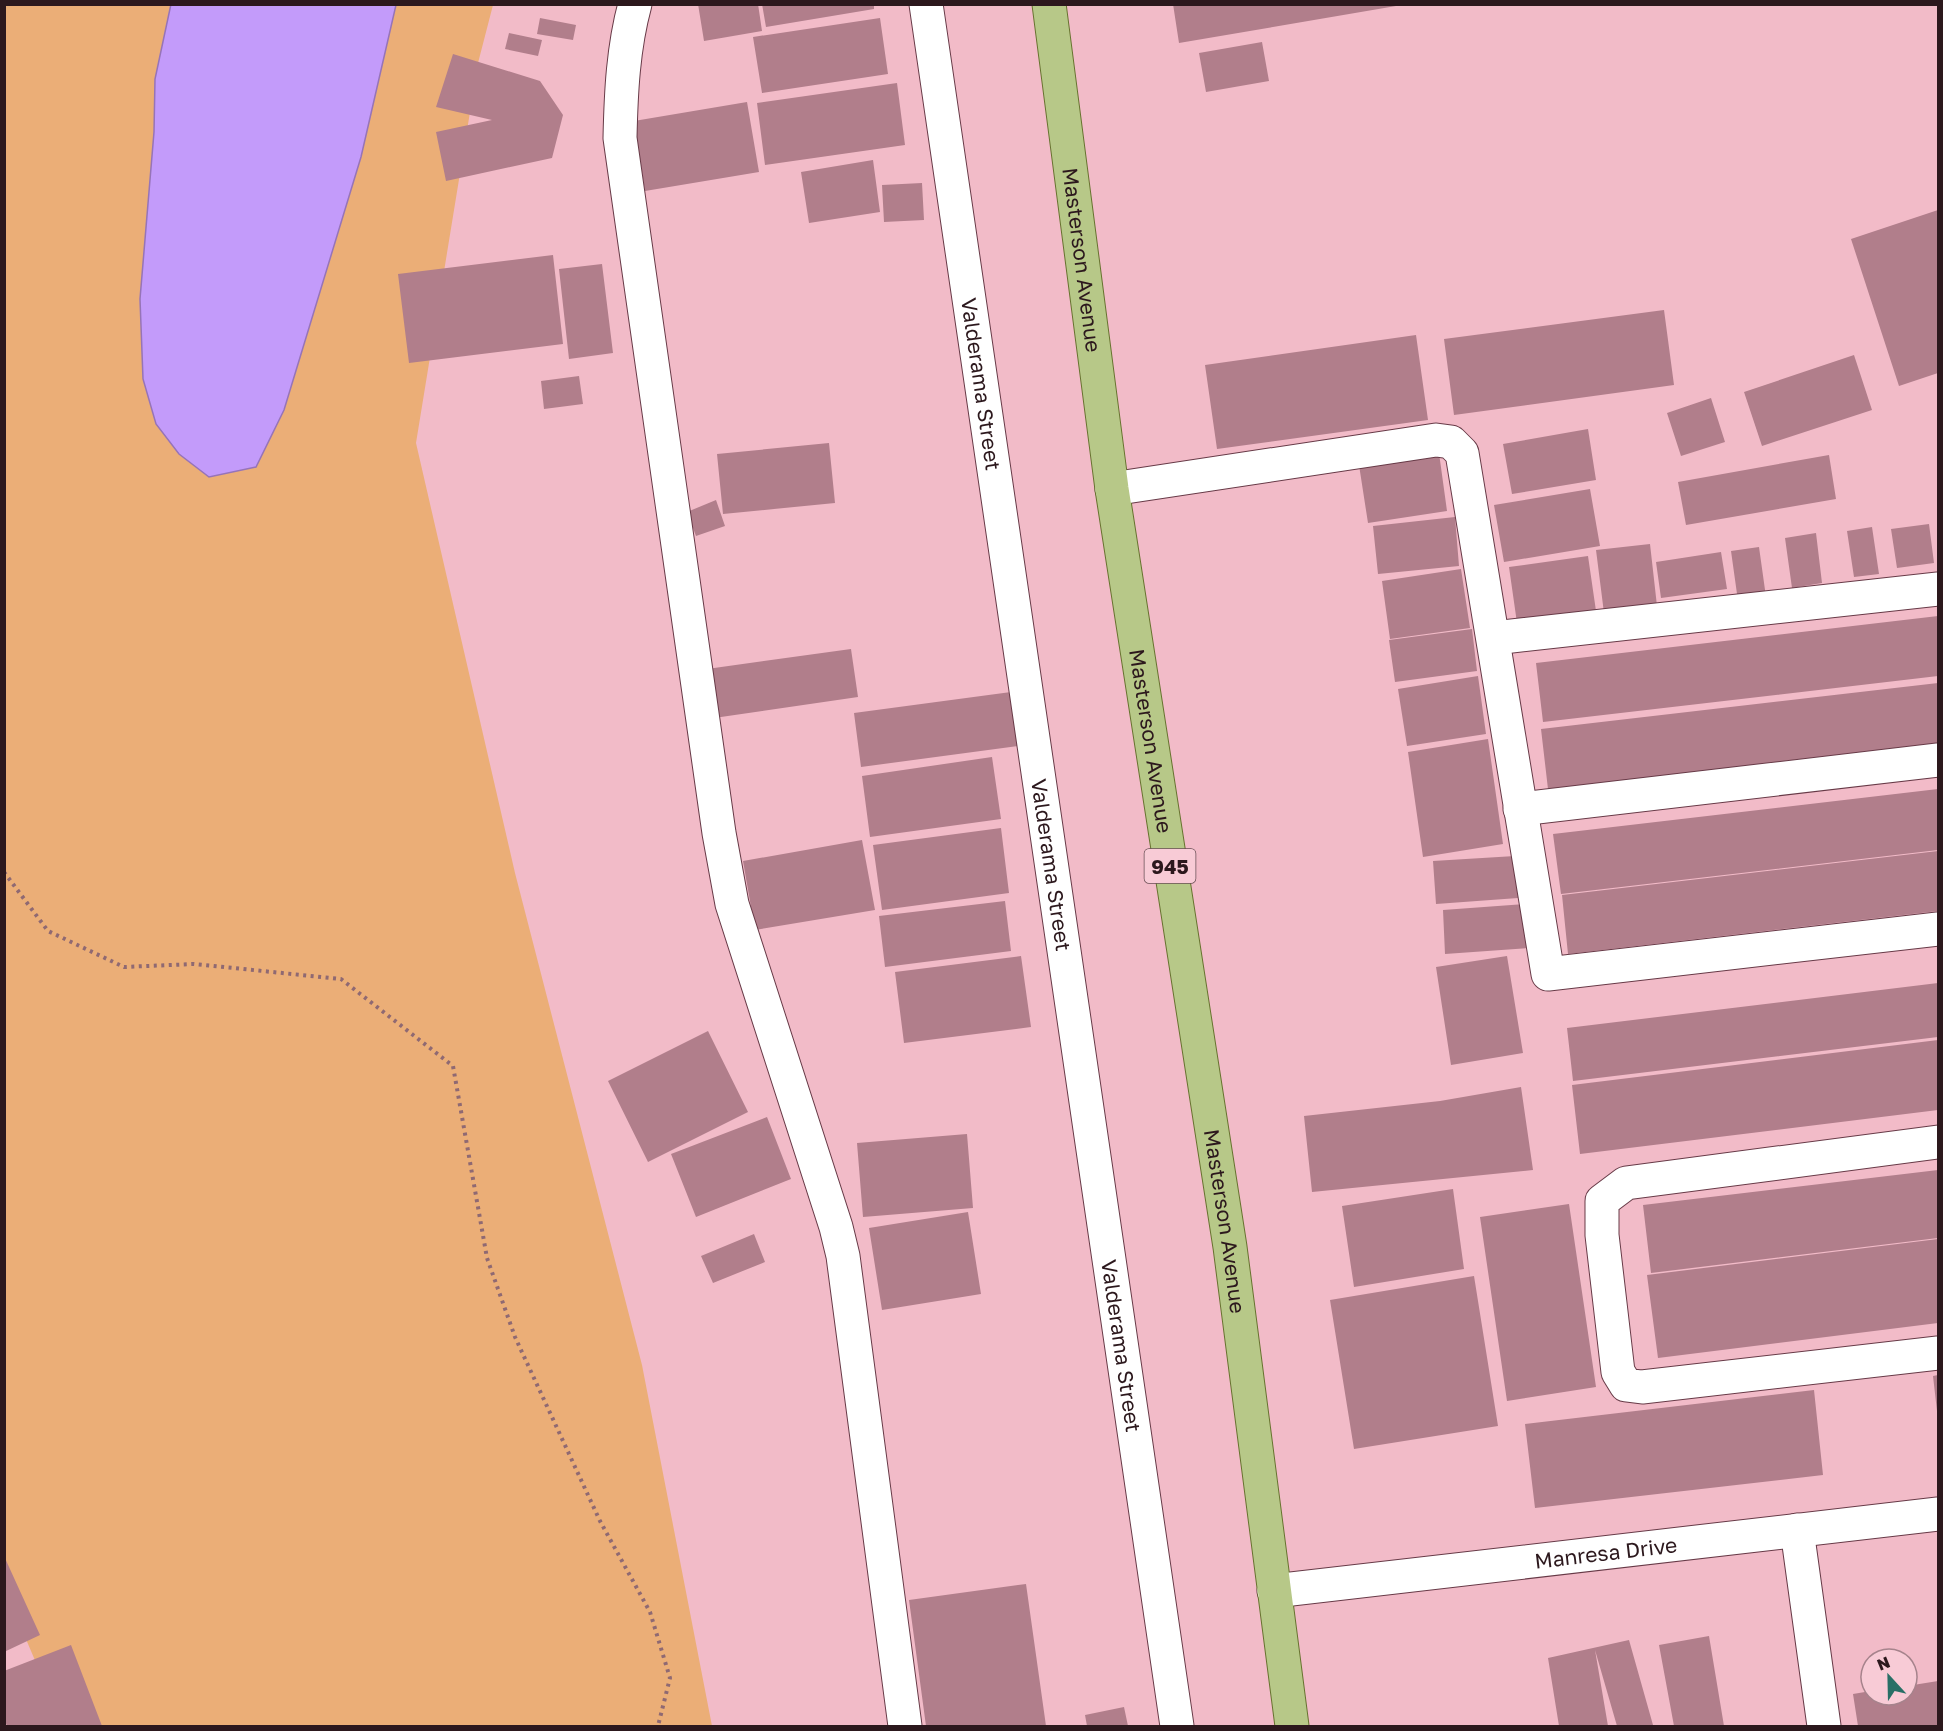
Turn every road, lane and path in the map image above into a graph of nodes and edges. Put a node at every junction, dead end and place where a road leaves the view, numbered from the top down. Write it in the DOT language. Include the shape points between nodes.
graph roads {
  1 [pos="635,4"];
  2 [pos="926,4"];
  3 [pos="1049,4"];
  4 [pos="1112,489"];
  5 [pos="1938,589"];
  6 [pos="1494,638"];
  7 [pos="1938,760"];
  8 [pos="1520,809"];
  9 [pos="4,872"];
  10 [pos="1938,929"];
  11 [pos="1938,1142"];
  12 [pos="1938,1353"];
  13 [pos="1938,1514"];
  14 [pos="1797,1530"];
  15 [pos="1274,1591"];
  16 [pos="658,1726"];
  17 [pos="905,1726"];
  18 [pos="1177,1726"];
  19 [pos="1292,1726"];
  20 [pos="1824,1726"];
  1 -- 17 [label="street" via="621,87 620,138 719,833 732,904 843,1256"];
  2 -- 18 [label="street, Valderama Street"];
  3 -- 4 [label="main road, Masterson Avenue / 945"];
  4 -- 6 [label="street" via="1436,440 1450,442 1462,453"];
  4 -- 15 [label="main road, Masterson Avenue / 945" via="1230,1247"];
  5 -- 6 [label="street"];
  6 -- 8 [label="street"];
  7 -- 8 [label="street"];
  8 -- 10 [label="street" via="1548,975"];
  9 -- 16 [label="path" via="48,931 124,967 194,964 341,979 453,1066 487,1258 515,1337 600,1521 650,1612 670,1678"];
  11 -- 12 [label="street" via="1626,1183 1602,1200 1602,1235 1618,1372 1626,1385 1642,1387"];
  13 -- 14 [label="street, Manresa Drive"];
  14 -- 15 [label="street, Manresa Drive"];
  14 -- 20 [label="street"];
  15 -- 19 [label="main road, Masterson Avenue / 945"];
}
